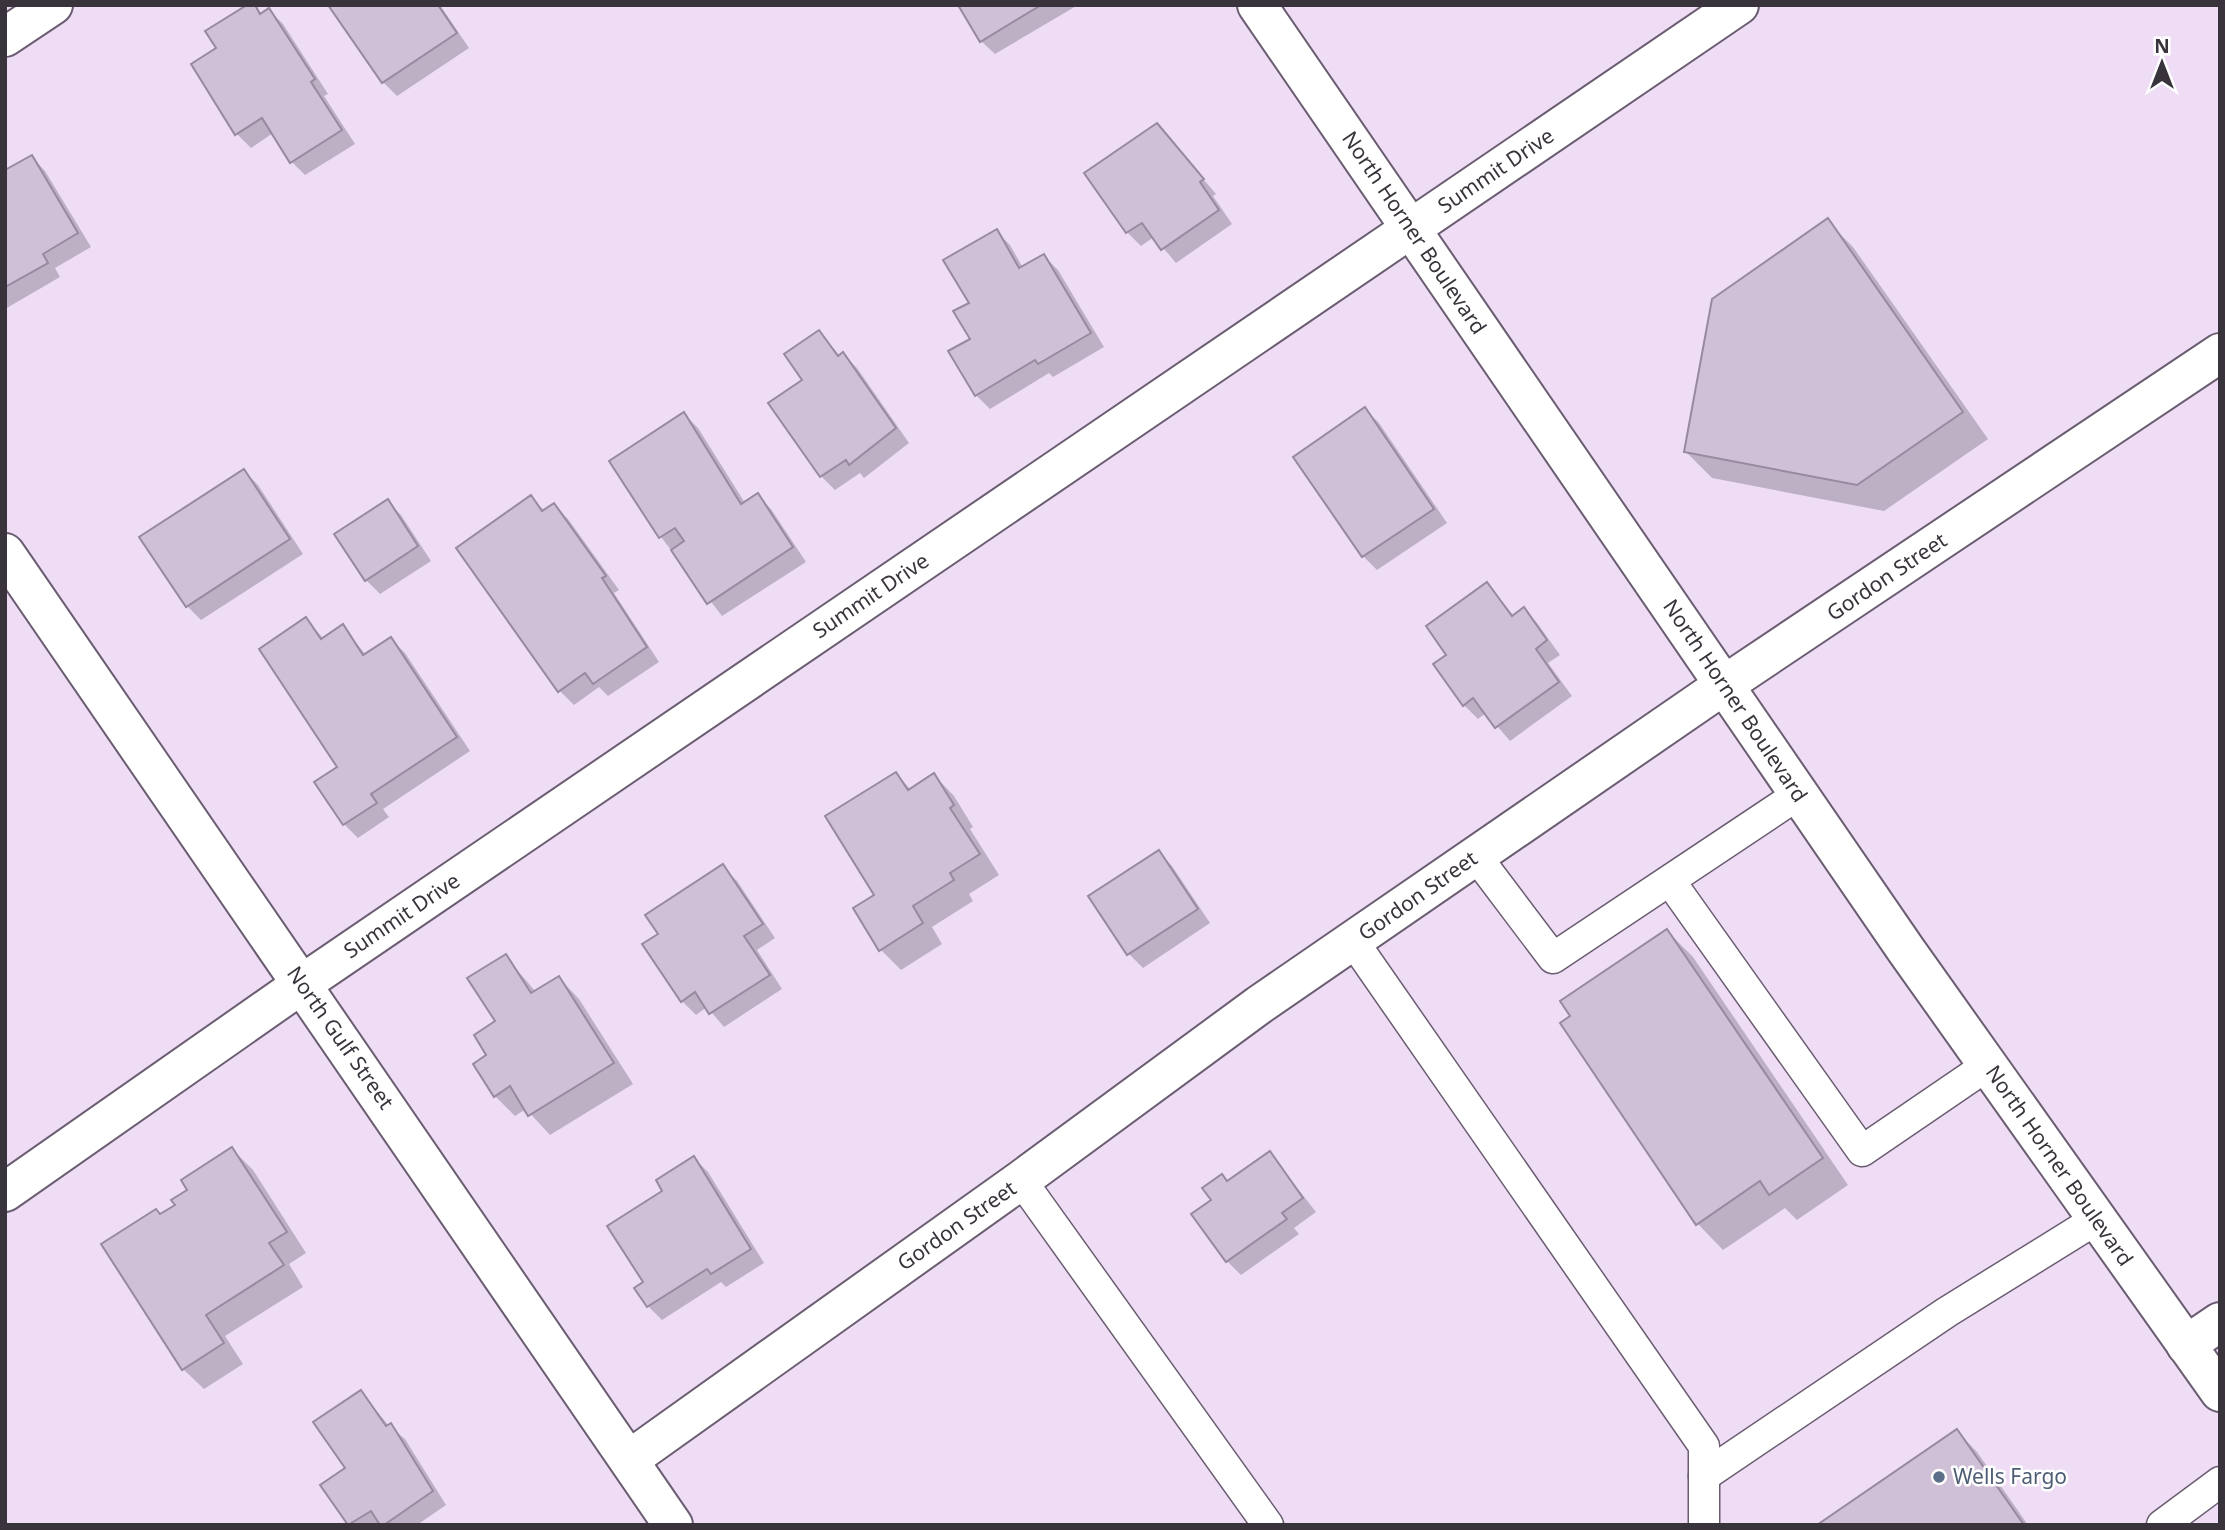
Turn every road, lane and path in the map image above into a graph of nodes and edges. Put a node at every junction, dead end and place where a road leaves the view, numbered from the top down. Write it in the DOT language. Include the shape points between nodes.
graph roads {
  1 [pos="53,5"];
  2 [pos="1257,5"];
  3 [pos="1739,5"];
  4 [pos="5,37"];
  5 [pos="1411,229"];
  6 [pos="2220,353"];
  7 [pos="5,553"];
  8 [pos="1724,685"];
  9 [pos="1799,794"];
  10 [pos="1476,856"];
  11 [pos="1670,881"];
  12 [pos="1353,941"];
  13 [pos="302,984"];
  14 [pos="1988,1065"];
  15 [pos="1021,1180"];
  16 [pos="5,1192"];
  17 [pos="2097,1219"];
  18 [pos="2220,1322"];
  19 [pos="2186,1345"];
  20 [pos="2220,1392"];
  21 [pos="630,1459"];
  22 [pos="1704,1476"];
  23 [pos="2220,1482"];
  24 [pos="673,1525"];
  25 [pos="1268,1525"];
  26 [pos="1704,1525"];
  27 [pos="2162,1525"];
  1 -- 4 [label="street"];
  2 -- 5 [label="street, North Horner Boulevard"];
  3 -- 5 [label="street, Summit Drive"];
  5 -- 8 [label="street, North Horner Boulevard"];
  5 -- 13 [label="street, Summit Drive"];
  6 -- 8 [label="street, Gordon Street"];
  7 -- 13 [label="street, North Gulf Street"];
  8 -- 9 [label="street, North Horner Boulevard"];
  8 -- 10 [label="street, Gordon Street"];
  9 -- 11 [label="lane"];
  9 -- 14 [label="street, North Horner Boulevard"];
  10 -- 11 [label="lane" via="1553,958"];
  10 -- 12 [label="street, Gordon Street"];
  11 -- 14 [label="lane" via="1862,1151"];
  12 -- 15 [label="street, Gordon Street"];
  12 -- 22 [label="lane" via="1704,1446"];
  13 -- 16 [label="street, Summit Drive"];
  13 -- 21 [label="street, North Gulf Street"];
  14 -- 17 [label="street, North Horner Boulevard"];
  15 -- 21 [label="street, Gordon Street"];
  15 -- 25 [label="lane"];
  17 -- 19 [label="street, North Horner Boulevard"];
  17 -- 22 [label="lane" via="1947,1312"];
  18 -- 19 [label="street"];
  19 -- 20 [label="street, North Horner Boulevard"];
  21 -- 24 [label="street, North Gulf Street"];
  22 -- 26 [label="lane"];
  23 -- 27 [label="lane"];
}
